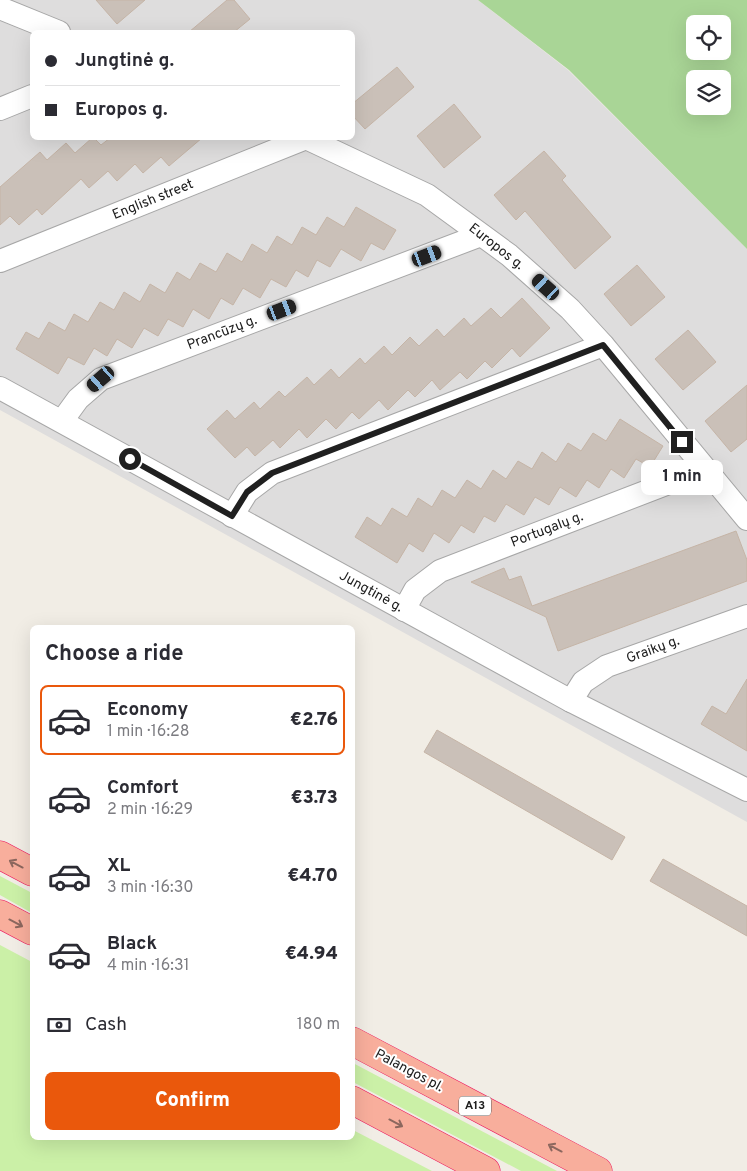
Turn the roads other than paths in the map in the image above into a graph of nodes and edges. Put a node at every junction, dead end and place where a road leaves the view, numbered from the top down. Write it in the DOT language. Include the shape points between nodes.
graph roads {
  1 [pos="0,8"];
  2 [pos="54,30"];
  3 [pos="30,97"];
  4 [pos="0,109"];
  5 [pos="301,140"];
  6 [pos="310,140"];
  7 [pos="481,235"];
  8 [pos="0,261"];
  9 [pos="603,345"];
  10 [pos="0,388"];
  11 [pos="62,421"];
  12 [pos="705,469"];
  13 [pos="232,516"];
  14 [pos="747,519"];
  15 [pos="404,610"];
  16 [pos="747,616"];
  17 [pos="571,701"];
  18 [pos="747,790"];
  19 [pos="0,855"];
  20 [pos="30,871"];
  21 [pos="0,914"];
  22 [pos="30,931"];
  23 [pos="355,1043"];
  24 [pos="355,1102"];
  25 [pos="486,1171"];
  26 [pos="598,1171"];
  1 -- 2 [label="street"];
  3 -- 4 [label="street"];
  5 -- 8 [label="street, English street"];
  6 -- 7 [label="street, Europos g." via="427,194"];
  7 -- 9 [label="street, Europos g." via="563,303"];
  7 -- 11 [label="street, Prancūzų g." via="101,379 78,399"];
  9 -- 12 [label="street, Europos g."];
  9 -- 13 [label="street" via="272,473 247,492"];
  10 -- 11 [label="street, Jungtinė g."];
  11 -- 13 [label="street, Jungtinė g."];
  12 -- 14 [label="street, Europos g."];
  12 -- 15 [label="street, Portugalų g." via="440,571 415,590"];
  13 -- 15 [label="street, Jungtinė g."];
  15 -- 17 [label="street, Jungtinė g."];
  16 -- 17 [label="street, Graikų g." via="607,666 583,682"];
  17 -- 18 [label="street, Jungtinė g."];
  20 -- 19 [label="highway, one-way"];
  21 -- 22 [label="highway, one-way"];
  26 -- 23 [label="highway, Palangos pl. / A13, one-way"];
  24 -- 25 [label="highway, one-way"];
}
